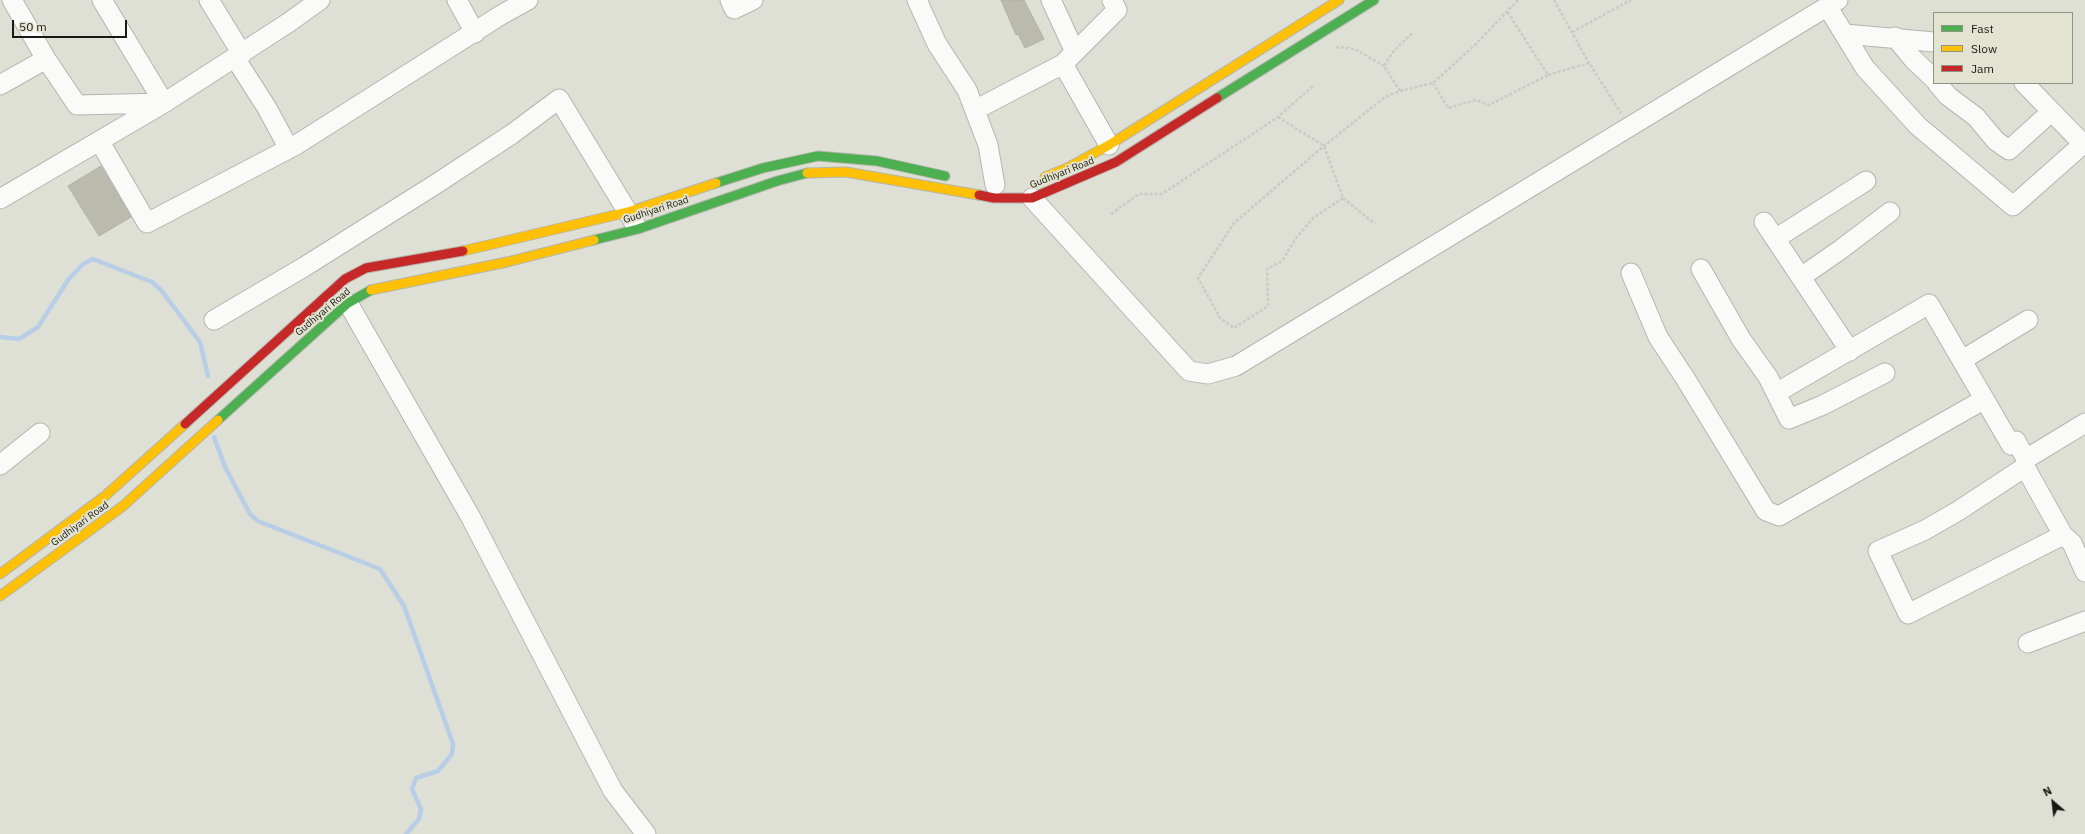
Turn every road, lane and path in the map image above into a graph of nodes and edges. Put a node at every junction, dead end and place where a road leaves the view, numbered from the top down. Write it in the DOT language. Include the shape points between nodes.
graph roads {
  1 [pos="12,0"];
  2 [pos="102,0"];
  3 [pos="209,0"];
  4 [pos="320,0"];
  5 [pos="457,0"];
  6 [pos="528,0"];
  7 [pos="730,0"];
  8 [pos="753,0"];
  9 [pos="917,0"];
  10 [pos="1051,0"];
  11 [pos="1112,0"];
  12 [pos="1339,0"];
  13 [pos="1374,0"];
  14 [pos="1518,0"];
  15 [pos="1554,0"];
  16 [pos="1631,0"];
  17 [pos="1832,3"];
  18 [pos="1507,11"];
  19 [pos="1572,32"];
  20 [pos="475,33"];
  21 [pos="1412,33"];
  22 [pos="1845,34"];
  23 [pos="1895,37"];
  24 [pos="1933,42"];
  25 [pos="1332,46"];
  26 [pos="239,56"];
  27 [pos="1069,58"];
  28 [pos="46,59"];
  29 [pos="1589,63"];
  30 [pos="1384,66"];
  31 [pos="1548,75"];
  32 [pos="1933,78"];
  33 [pos="1433,83"];
  34 [pos="1939,84"];
  35 [pos="2025,84"];
  36 [pos="0,85"];
  37 [pos="1313,86"];
  38 [pos="1400,91"];
  39 [pos="164,103"];
  40 [pos="975,110"];
  41 [pos="2051,112"];
  42 [pos="1278,117"];
  43 [pos="1629,126"];
  44 [pos="100,142"];
  45 [pos="1109,145"];
  46 [pos="2084,145"];
  47 [pos="1324,146"];
  48 [pos="290,149"];
  49 [pos="953,177"];
  50 [pos="1866,181"];
  51 [pos="996,185"];
  52 [pos="1033,189"];
  53 [pos="1343,198"];
  54 [pos="0,199"];
  55 [pos="628,212"];
  56 [pos="1890,212"];
  57 [pos="1111,214"];
  58 [pos="1764,222"];
  59 [pos="1375,224"];
  60 [pos="638,229"];
  61 [pos="1775,238"];
  62 [pos="1701,269"];
  63 [pos="1631,273"];
  64 [pos="1801,277"];
  65 [pos="348,303"];
  66 [pos="214,320"];
  67 [pos="2028,320"];
  68 [pos="1850,351"];
  69 [pos="1962,360"];
  70 [pos="1885,373"];
  71 [pos="1776,393"];
  72 [pos="1983,400"];
  73 [pos="2085,423"];
  74 [pos="40,433"];
  75 [pos="2026,463"];
  76 [pos="0,465"];
  77 [pos="2063,535"];
  78 [pos="2085,572"];
  79 [pos="0,574"];
  80 [pos="0,596"];
  81 [pos="2085,621"];
  82 [pos="2028,643"];
  83 [pos="646,834"];
  1 -- 28 [label="street"];
  2 -- 39 [label="street"];
  3 -- 26 [label="street"];
  4 -- 26 [label="street"];
  5 -- 20 [label="street"];
  6 -- 20 [label="street"];
  7 -- 8 [label="street" via="734,9"];
  9 -- 40 [label="street" via="937,44 967,90"];
  10 -- 27 [label="street"];
  11 -- 27 [label="street" via="1117,10"];
  12 -- 45 [label="street, Gudhiyari Road"];
  13 -- 52 [label="street, Gudhiyari Road" via="1116,162"];
  14 -- 18 [label="path"];
  15 -- 19 [label="path"];
  16 -- 19 [label="path"];
  17 -- 22 [label="street"];
  17 -- 43 [label="street"];
  18 -- 31 [label="path"];
  18 -- 33 [label="path" via="1475,45"];
  19 -- 29 [label="path"];
  20 -- 48 [label="street"];
  21 -- 30 [label="path" via="1393,52"];
  22 -- 23 [label="street"];
  22 -- 46 [label="street" via="1865,68 1918,126 2013,206"];
  23 -- 24 [label="street"];
  23 -- 32 [label="street"];
  25 -- 30 [label="path" via="1355,49"];
  26 -- 39 [label="street"];
  26 -- 48 [label="street"];
  27 -- 40 [label="street"];
  27 -- 45 [label="street"];
  28 -- 36 [label="street"];
  28 -- 39 [label="street" via="77,105"];
  29 -- 31 [label="path"];
  29 -- 43 [label="path"];
  30 -- 38 [label="path"];
  31 -- 33 [label="path" via="1488,105 1476,100 1448,108"];
  33 -- 38 [label="path"];
  34 -- 41 [label="street" via="1948,96 1976,117 1996,140 2009,150"];
  35 -- 41 [label="street"];
  37 -- 42 [label="path"];
  38 -- 47 [label="path" via="1385,97"];
  39 -- 44 [label="street"];
  40 -- 51 [label="street" via="988,145"];
  41 -- 46 [label="street"];
  42 -- 47 [label="path"];
  42 -- 57 [label="path" via="1162,194 1140,194"];
  43 -- 52 [label="street" via="1236,366 1208,374 1189,371"];
  44 -- 48 [label="street" via="147,223"];
  44 -- 54 [label="street"];
  45 -- 52 [label="street, Gudhiyari Road"];
  47 -- 53 [label="path"];
  47 -- 53 [label="path" via="1234,224 1198,278 1220,318 1234,328 1268,306 1267,269 1282,261 1296,238 1313,218"];
  49 -- 55 [label="street, Gudhiyari Road" via="877,161 818,156 763,168"];
  50 -- 61 [label="street"];
  52 -- 60 [label="street, Gudhiyari Road" via="994,198 846,172 811,172 777,181"];
  53 -- 59 [label="path"];
  55 -- 60 [label="street"];
  55 -- 66 [label="street" via="559,99 512,134 436,184 298,271"];
  55 -- 79 [label="street, Gudhiyari Road" via="440,256 366,268 346,279 105,496"];
  56 -- 64 [label="street"];
  58 -- 61 [label="street"];
  60 -- 65 [label="street, Gudhiyari Road" via="507,262 370,290"];
  61 -- 64 [label="street"];
  62 -- 71 [label="street" via="1741,340 1768,377"];
  63 -- 72 [label="street" via="1658,337 1766,511 1779,516"];
  64 -- 68 [label="street"];
  65 -- 80 [label="street, Gudhiyari Road" via="123,506"];
  65 -- 83 [label="street" via="470,516 613,791"];
  67 -- 69 [label="street"];
  68 -- 69 [label="street" via="1929,304"];
  68 -- 71 [label="street"];
  69 -- 72 [label="street"];
  70 -- 71 [label="street" via="1824,405 1789,419"];
  72 -- 75 [label="street" via="2011,445 2016,441"];
  73 -- 75 [label="street"];
  74 -- 76 [label="street"];
  75 -- 77 [label="street"];
  75 -- 77 [label="street" via="1958,511 1925,530 1878,551 1908,614"];
  77 -- 78 [label="street" via="2072,544"];
  81 -- 82 [label="street"];
}
